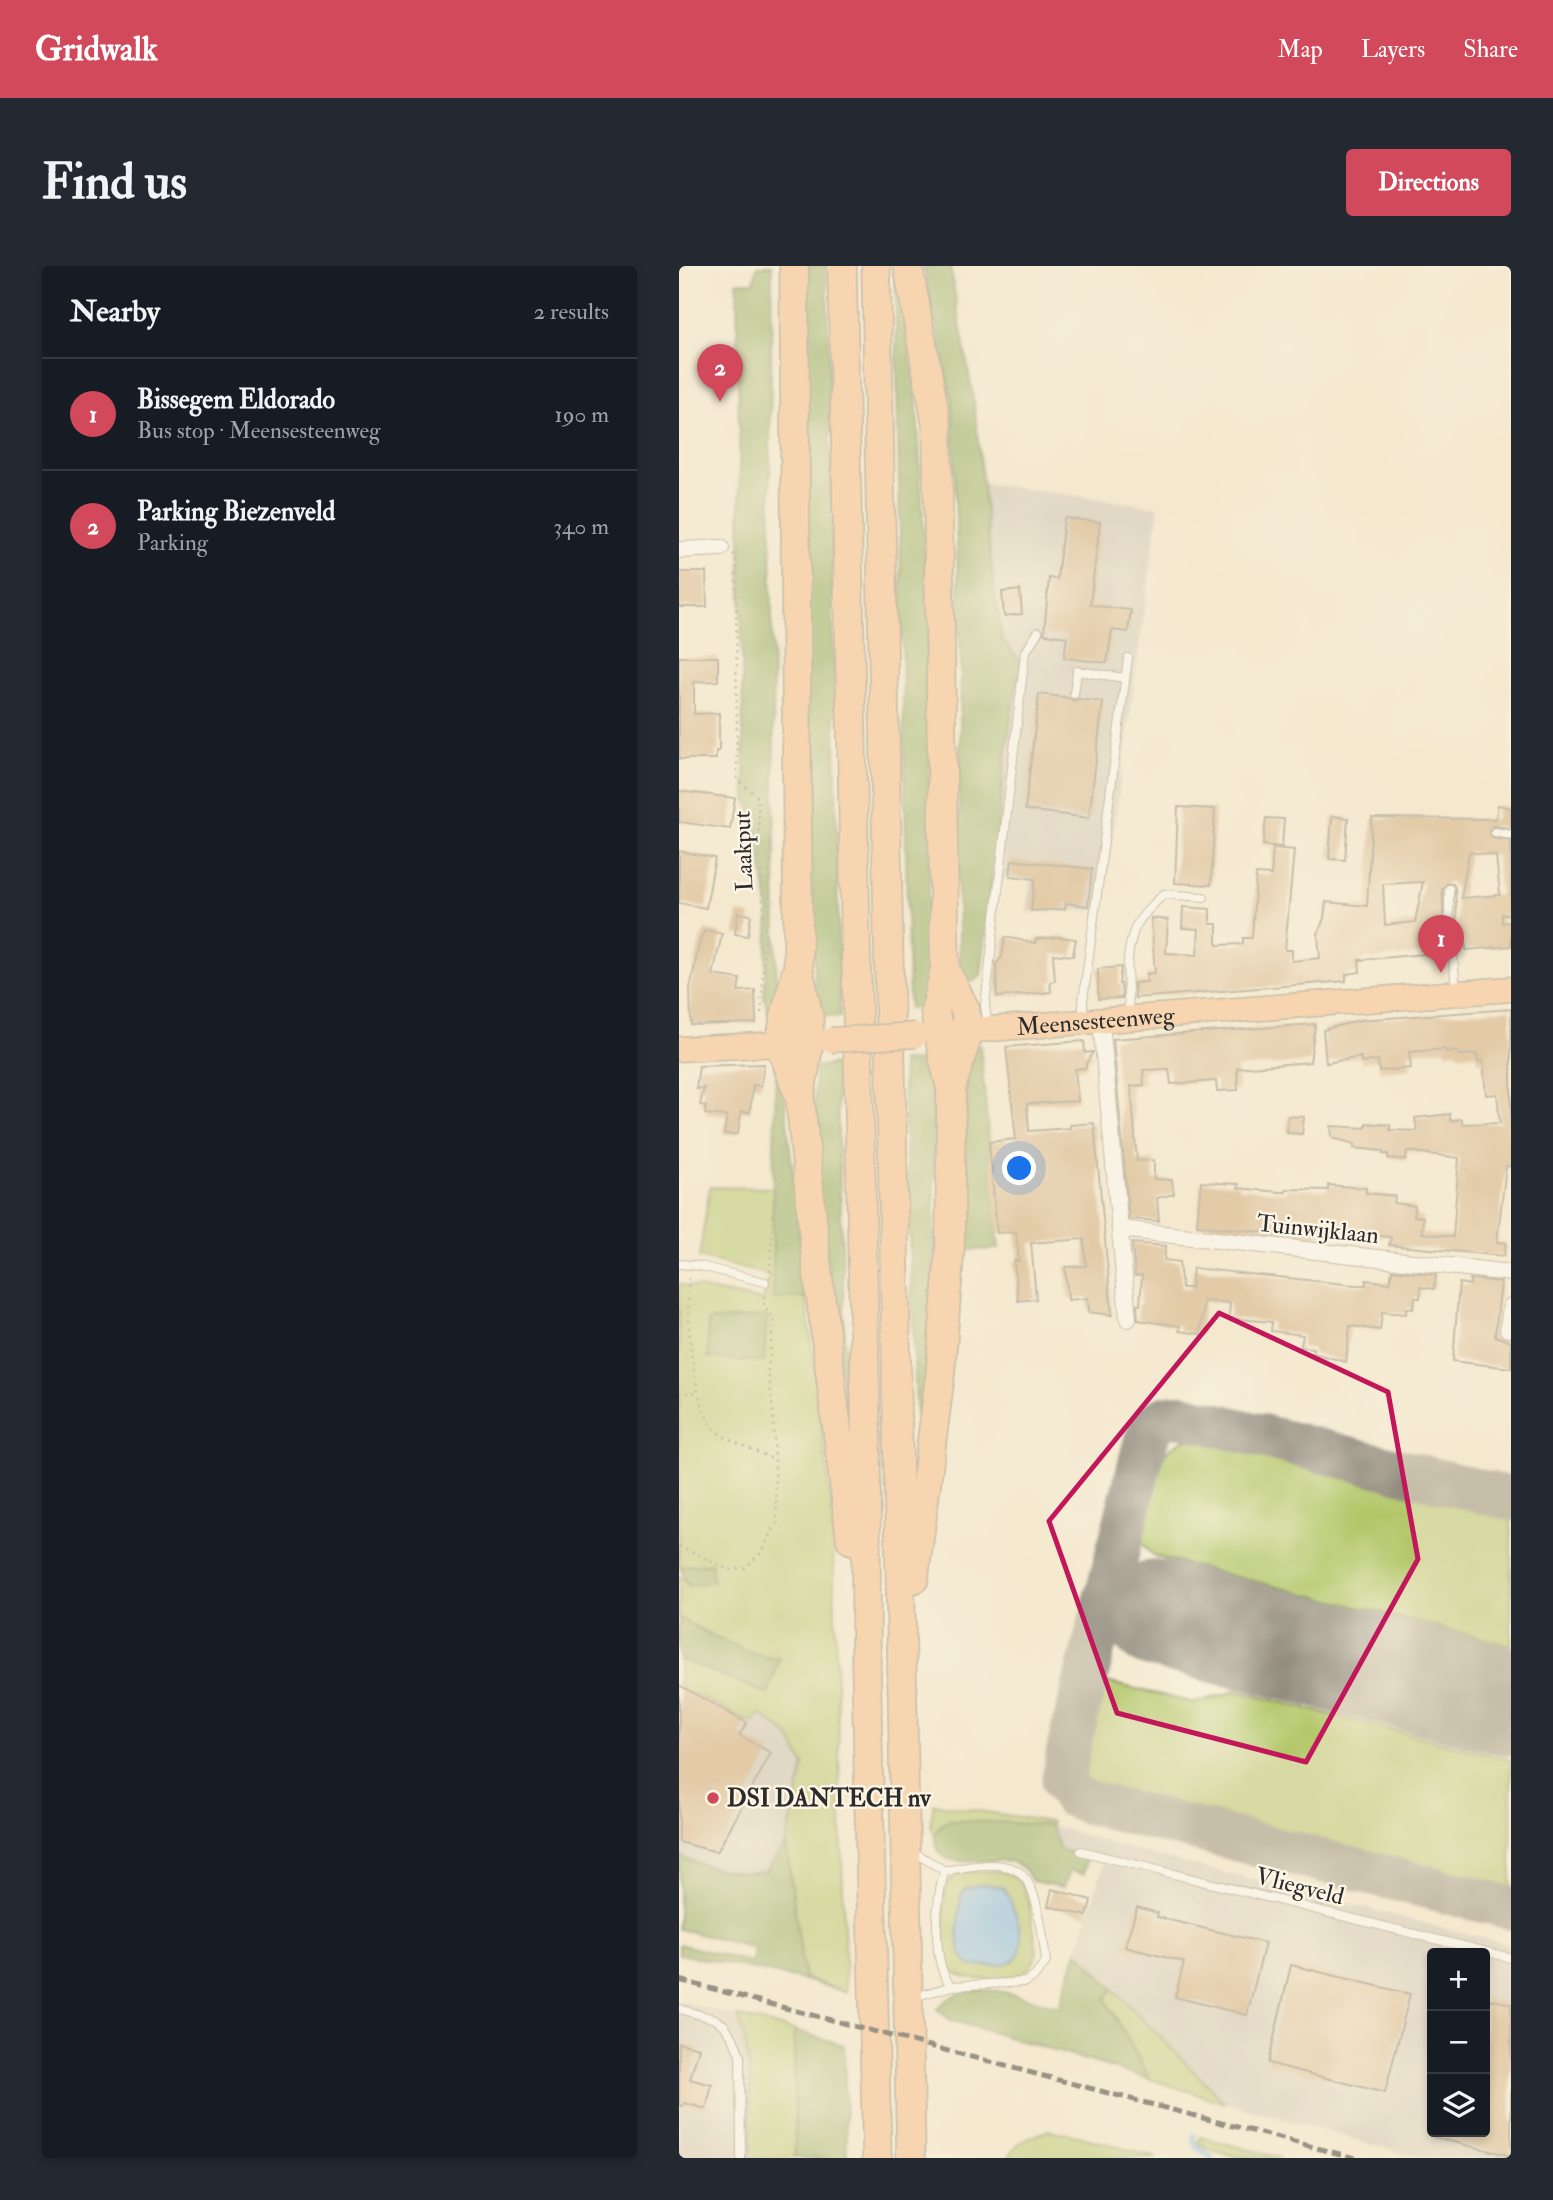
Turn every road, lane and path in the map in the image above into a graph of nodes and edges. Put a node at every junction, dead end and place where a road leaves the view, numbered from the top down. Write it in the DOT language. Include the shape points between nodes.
graph roads {
  1 [pos="793,266"];
  2 [pos="842,266"];
  3 [pos="876,266"];
  4 [pos="908,266"];
  5 [pos="721,548"];
  6 [pos="679,550"];
  7 [pos="1038,632"];
  8 [pos="1128,658"];
  9 [pos="1125,677"];
  10 [pos="1074,694"];
  11 [pos="1495,832"];
  12 [pos="1511,835"];
  13 [pos="1450,889"];
  14 [pos="1204,897"];
  15 [pos="798,966"];
  16 [pos="945,969"];
  17 [pos="1511,989"];
  18 [pos="1457,992"];
  19 [pos="1129,1019"];
  20 [pos="1092,1022"];
  21 [pos="979,1031"];
  22 [pos="927,1034"];
  23 [pos="820,1041"];
  24 [pos="770,1044"];
  25 [pos="679,1049"];
  26 [pos="951,1088"];
  27 [pos="800,1098"];
  28 [pos="781,1143"];
  29 [pos="1120,1229"];
  30 [pos="679,1264"];
  31 [pos="690,1265"];
  32 [pos="1511,1273"];
  33 [pos="765,1282"];
  34 [pos="1511,1306"];
  35 [pos="1128,1319"];
  36 [pos="1508,1329"];
  37 [pos="699,1392"];
  38 [pos="679,1394"];
  39 [pos="775,1460"];
  40 [pos="679,1546"];
  41 [pos="866,1661"];
  42 [pos="901,1675"];
  43 [pos="904,1847"];
  44 [pos="1081,1851"];
  45 [pos="945,1871"];
  46 [pos="1511,1958"];
  47 [pos="952,1986"];
  48 [pos="908,1999"];
  49 [pos="679,2009"];
  50 [pos="741,2158"];
  51 [pos="877,2158"];
  52 [pos="911,2158"];
  1 -- 15 [label="highway"];
  2 -- 41 [label="highway" via="866,1432"];
  3 -- 42 [label="highway"];
  4 -- 16 [label="highway" via="937,426"];
  5 -- 6 [label="street"];
  5 -- 24 [label="path, Laakput" via="736,556 737,780 758,797"];
  7 -- 21 [label="lane" via="1025,653"];
  8 -- 9 [label="lane"];
  9 -- 10 [label="lane" via="1077,671"];
  9 -- 20 [label="lane" via="1083,1001"];
  11 -- 12 [label="lane"];
  13 -- 18 [label="lane"];
  14 -- 19 [label="lane" via="1164,894 1140,919 1128,967"];
  15 -- 23 [label="highway" via="809,1018"];
  15 -- 24 [label="highway" via="784,1020"];
  16 -- 21 [label="highway"];
  16 -- 22 [label="highway"];
  17 -- 18 [label="main road, Meensesteenweg"];
  18 -- 19 [label="main road, Meensesteenweg"];
  19 -- 20 [label="main road, Meensesteenweg"];
  20 -- 21 [label="main road, Meensesteenweg"];
  20 -- 29 [label="street"];
  21 -- 22 [label="main road, Meensesteenweg"];
  21 -- 26 [label="highway"];
  22 -- 23 [label="main road, Meensesteenweg, bridge"];
  22 -- 26 [label="highway"];
  23 -- 24 [label="main road, Meensesteenweg"];
  23 -- 27 [label="highway"];
  24 -- 25 [label="main road, Meensesteenweg"];
  24 -- 27 [label="highway"];
  26 -- 42 [label="highway" via="950,1247 940,1377"];
  27 -- 41 [label="highway"];
  28 -- 33 [label="path" via="772,1270"];
  29 -- 32 [label="street, Tuinwijklaan"];
  29 -- 35 [label="street"];
  30 -- 31 [label="lane"];
  31 -- 33 [label="lane"];
  31 -- 37 [label="path" via="688,1320"];
  33 -- 39 [label="path" via="764,1307 773,1318 768,1370"];
  34 -- 36 [label="street"];
  37 -- 38 [label="path"];
  37 -- 39 [label="path" via="703,1412 717,1432"];
  39 -- 40 [label="path" via="777,1523 761,1553 745,1567 729,1570"];
  41 -- 51 [label="highway"];
  42 -- 43 [label="highway"];
  43 -- 45 [label="lane"];
  43 -- 48 [label="highway"];
  44 -- 46 [label="lane, Vliegveld"];
  45 -- 47 [label="lane" via="938,1911 939,1958"];
  45 -- 47 [label="lane" via="1002,1866 1026,1878 1040,1919 1046,1962 1025,1982"];
  47 -- 48 [label="lane"];
  48 -- 52 [label="highway"];
  49 -- 50 [label="lane" via="715,2019 733,2038 740,2055"];
}
